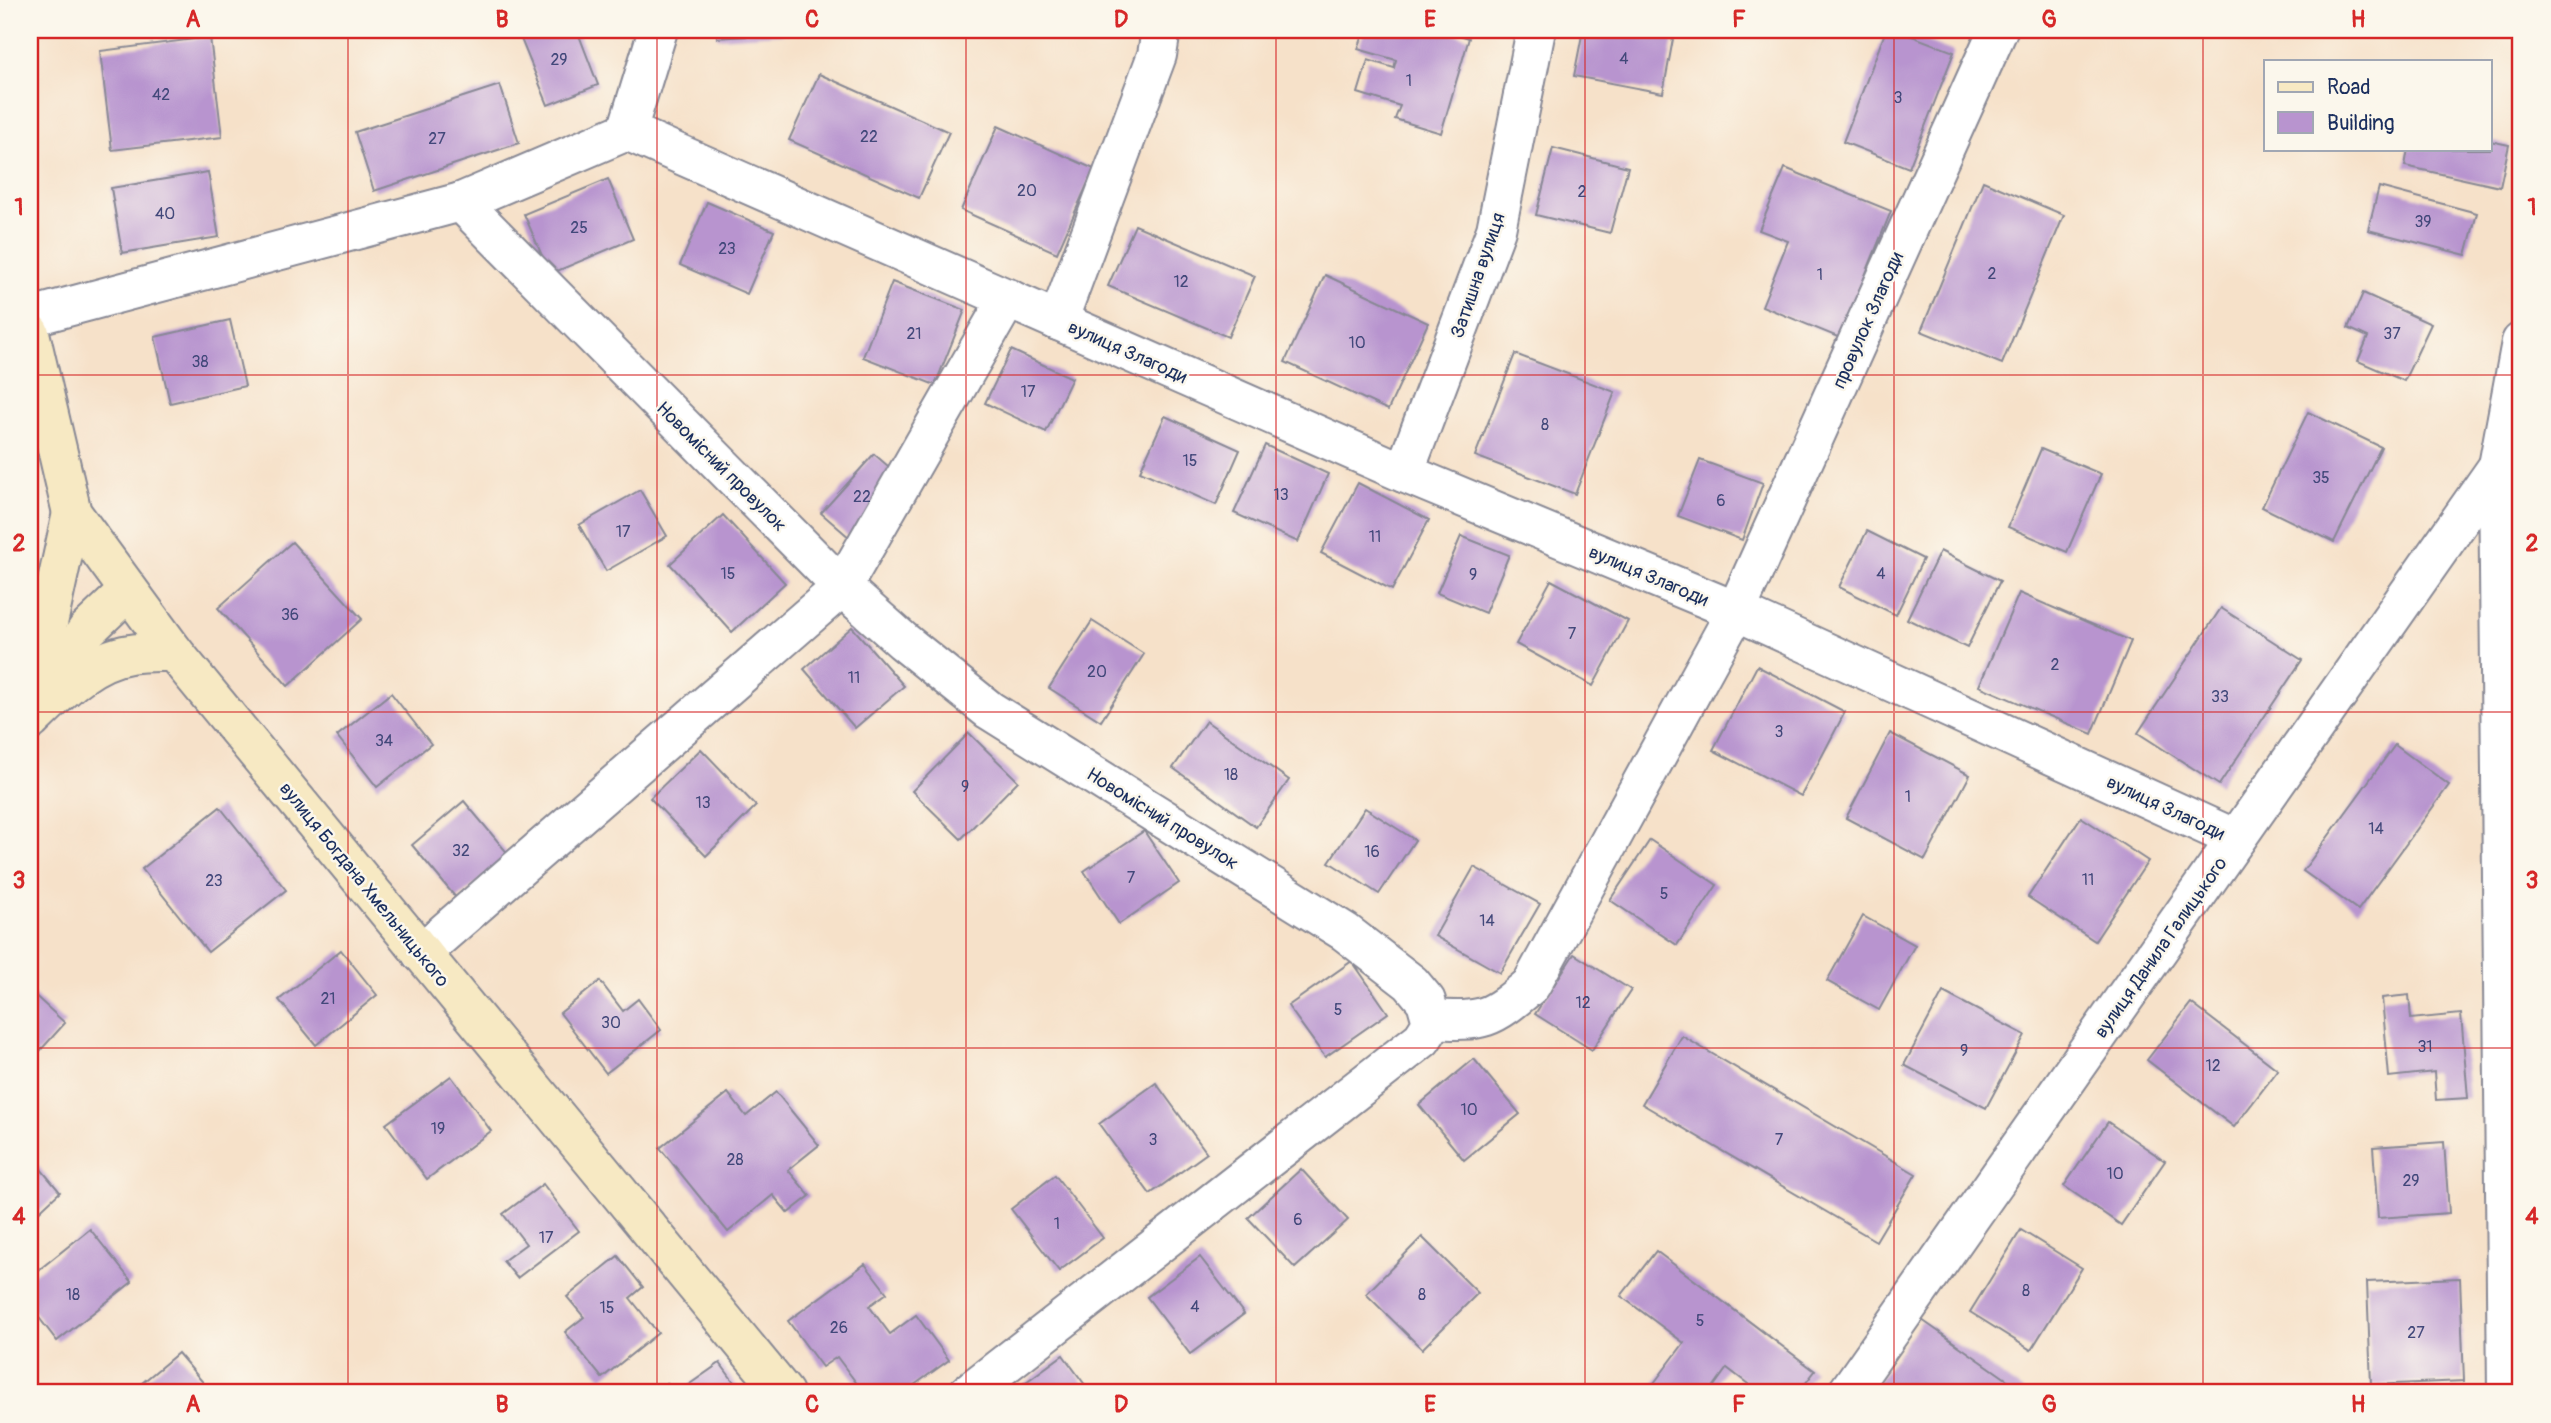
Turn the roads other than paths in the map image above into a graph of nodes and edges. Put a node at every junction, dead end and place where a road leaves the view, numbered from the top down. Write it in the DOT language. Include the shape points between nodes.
graph roads {
  1 [pos="658,30"];
  2 [pos="1161,30"];
  3 [pos="1536,30"];
  4 [pos="1998,30"];
  5 [pos="627,131"];
  6 [pos="461,202"];
  7 [pos="1007,299"];
  8 [pos="30,317"];
  9 [pos="1058,321"];
  10 [pos="30,333"];
  11 [pos="2521,342"];
  12 [pos="2497,466"];
  13 [pos="1404,473"];
  14 [pos="72,513"];
  15 [pos="842,587"];
  16 [pos="128,591"];
  17 [pos="1735,611"];
  18 [pos="174,652"];
  19 [pos="30,706"];
  20 [pos="30,720"];
  21 [pos="2236,839"];
  22 [pos="421,953"];
  23 [pos="1431,1019"];
  24 [pos="784,1393"];
  25 [pos="968,1393"];
  26 [pos="1847,1393"];
  27 [pos="2507,1393"];
  1 -- 5 [label="street"];
  2 -- 9 [label="street, вулиця Злагоди" via="1157,55"];
  3 -- 13 [label="street, Затишна вулиця" via="1496,230"];
  4 -- 17 [label="street, провулок Злагоди"];
  5 -- 6 [label="street"];
  5 -- 7 [label="street, вулиця Злагоди"];
  6 -- 8 [label="street"];
  6 -- 15 [label="street, Новомісний провулок"];
  7 -- 9 [label="street, вулиця Злагоди"];
  7 -- 15 [label="street"];
  9 -- 13 [label="street, вулиця Злагоди"];
  10 -- 14 [label="main road, вулиця Богдана Хмельницького"];
  11 -- 12 [label="street"];
  12 -- 21 [label="street, вулиця Данила Галицького"];
  12 -- 27 [label="street"];
  13 -- 17 [label="street, вулиця Злагоди"];
  14 -- 16 [label="main road, вулиця Богдана Хмельницького"];
  14 -- 19 [label="main road"];
  15 -- 22 [label="street"];
  15 -- 23 [label="street, Новомісний провулок" via="989,710 1345,932 1411,983 1426,1001"];
  16 -- 18 [label="main road, вулиця Богдана Хмельницького"];
  16 -- 20 [label="main road" via="87,630"];
  17 -- 21 [label="street, вулиця Злагоди"];
  17 -- 23 [label="street, провулок Злагоди" via="1531,985 1501,1011 1472,1021"];
  18 -- 20 [label="main road" via="129,654 100,663"];
  18 -- 22 [label="main road, вулиця Богдана Хмельницького"];
  21 -- 26 [label="street, вулиця Данила Галицького"];
  22 -- 24 [label="main road, вулиця Богдана Хмельницького"];
  23 -- 25 [label="street" via="1422,1039"];
}
